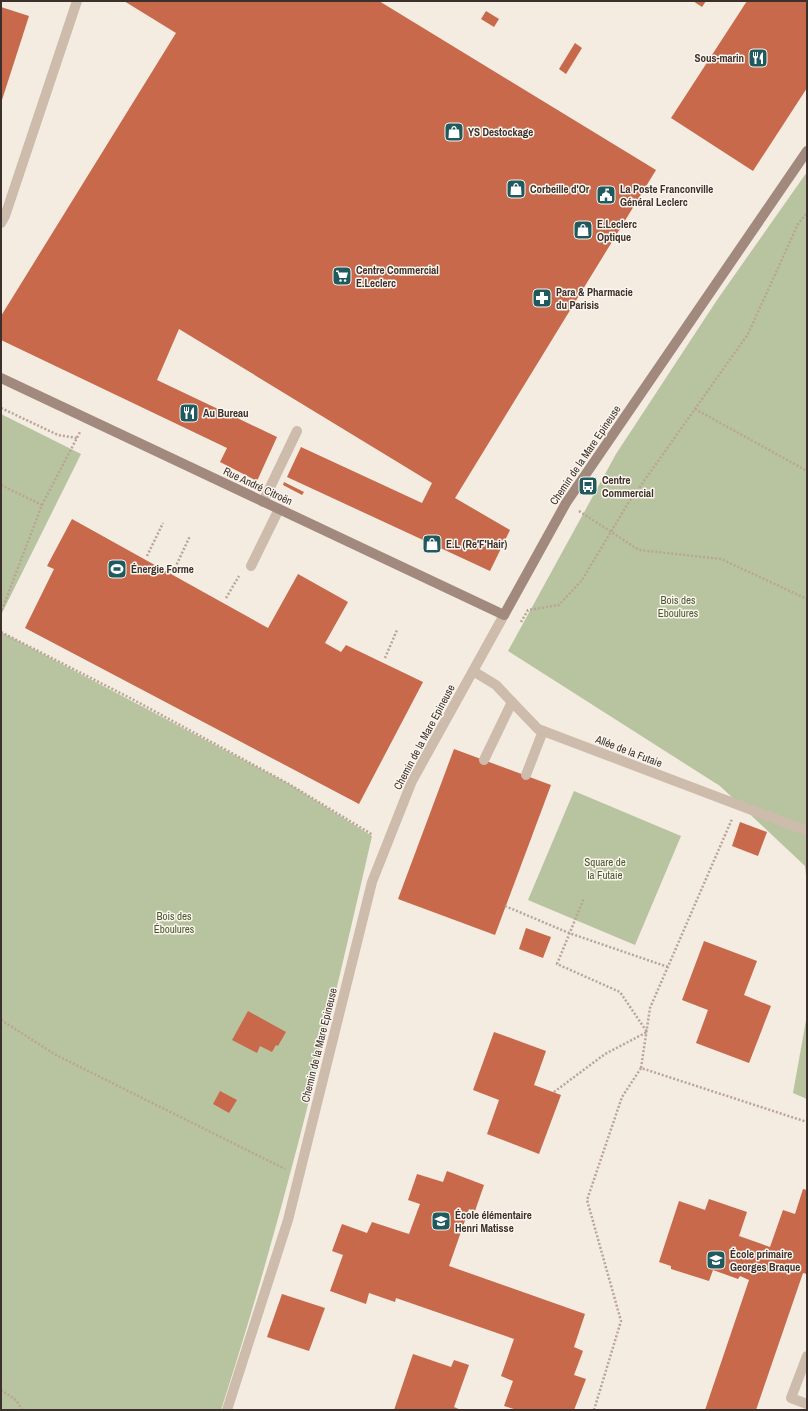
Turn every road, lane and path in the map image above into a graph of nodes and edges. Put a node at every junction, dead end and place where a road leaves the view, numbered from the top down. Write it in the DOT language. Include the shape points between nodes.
graph roads {
  1 [pos="77,1"];
  2 [pos="807,151"];
  3 [pos="807,213"];
  4 [pos="1,223"];
  5 [pos="1,378"];
  6 [pos="1,408"];
  7 [pos="695,409"];
  8 [pos="75,430"];
  9 [pos="297,431"];
  10 [pos="78,438"];
  11 [pos="807,471"];
  12 [pos="1,485"];
  13 [pos="263,502"];
  14 [pos="42,505"];
  15 [pos="279,509"];
  16 [pos="577,510"];
  17 [pos="163,523"];
  18 [pos="610,532"];
  19 [pos="190,536"];
  20 [pos="147,556"];
  21 [pos="174,568"];
  22 [pos="247,568"];
  23 [pos="226,598"];
  24 [pos="807,599"];
  25 [pos="1,612"];
  26 [pos="504,615"];
  27 [pos="518,627"];
  28 [pos="397,630"];
  29 [pos="1,632"];
  30 [pos="384,658"];
  31 [pos="473,671"];
  32 [pos="512,702"];
  33 [pos="542,731"];
  34 [pos="484,760"];
  35 [pos="526,775"];
  36 [pos="737,806"];
  37 [pos="807,831"];
  38 [pos="387,843"];
  39 [pos="584,898"];
  40 [pos="505,906"];
  41 [pos="569,933"];
  42 [pos="668,967"];
  43 [pos="1,1020"];
  44 [pos="646,1032"];
  45 [pos="641,1068"];
  46 [pos="554,1092"];
  47 [pos="807,1122"];
  48 [pos="299,1176"];
  49 [pos="807,1356"];
  50 [pos="1,1390"];
  51 [pos="807,1404"];
  52 [pos="22,1410"];
  53 [pos="227,1410"];
  54 [pos="594,1410"];
  1 -- 4 [label="street"];
  2 -- 26 [label="main road, Chemin de la Mare Epineuse" via="566,504"];
  3 -- 7 [label="path" via="798,224 748,334"];
  5 -- 13 [label="main road, Rue André Citroën"];
  6 -- 10 [label="path" via="58,435"];
  7 -- 11 [label="path"];
  7 -- 18 [label="path"];
  8 -- 10 [label="path" via="80,432"];
  9 -- 13 [label="street"];
  10 -- 14 [label="path"];
  12 -- 14 [label="path"];
  13 -- 15 [label="main road, Rue André Citroën"];
  14 -- 25 [label="path"];
  15 -- 22 [label="street"];
  15 -- 26 [label="main road, Rue André Citroën"];
  16 -- 18 [label="path"];
  17 -- 20 [label="path"];
  18 -- 24 [label="path" via="639,550 721,559"];
  18 -- 27 [label="path" via="582,580 560,605 528,610"];
  19 -- 21 [label="path"];
  22 -- 23 [label="path"];
  26 -- 31 [label="street, Chemin de la Mare Epineuse"];
  28 -- 30 [label="path"];
  29 -- 38 [label="path" via="132,698 275,777"];
  31 -- 32 [label="street, Allée de la Futaie" via="496,685"];
  31 -- 38 [label="street, Chemin de la Mare Epineuse" via="412,781"];
  32 -- 33 [label="street, Allée de la Futaie"];
  32 -- 34 [label="street"];
  33 -- 35 [label="street"];
  33 -- 36 [label="street, Allée de la Futaie"];
  36 -- 37 [label="street, Allée de la Futaie"];
  36 -- 42 [label="path"];
  38 -- 48 [label="street, Chemin de la Mare Epineuse" via="372,882"];
  39 -- 41 [label="path"];
  40 -- 41 [label="path"];
  41 -- 42 [label="path"];
  41 -- 44 [label="path" via="557,964 620,992"];
  42 -- 44 [label="path" via="650,1008"];
  43 -- 48 [label="path" via="56,1055"];
  44 -- 45 [label="path"];
  44 -- 46 [label="path" via="605,1054"];
  45 -- 47 [label="path"];
  45 -- 54 [label="path" via="622,1097 588,1200 621,1320"];
  48 -- 53 [label="street, Chemin de la Mare Epineuse" via="288,1220"];
  49 -- 51 [label="street" via="791,1398"];
  50 -- 52 [label="path" via="16,1400"];
}
